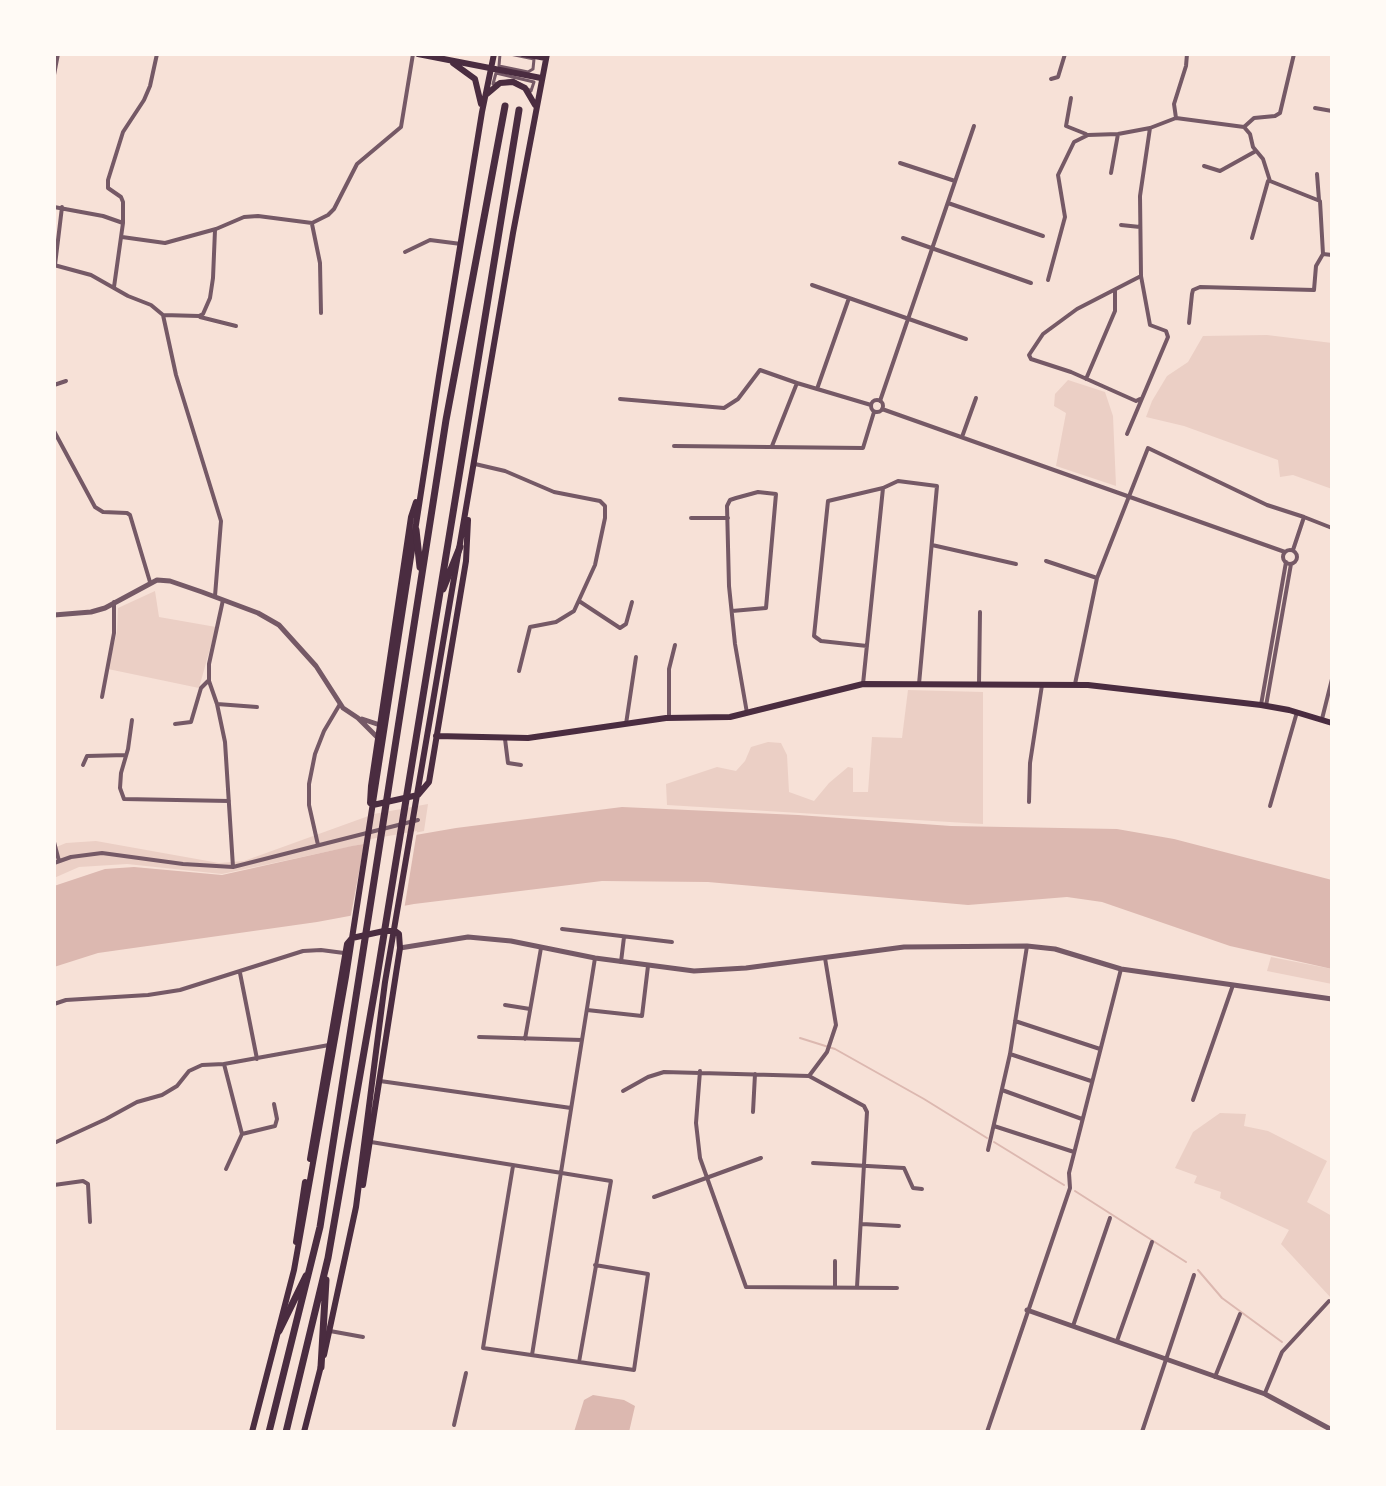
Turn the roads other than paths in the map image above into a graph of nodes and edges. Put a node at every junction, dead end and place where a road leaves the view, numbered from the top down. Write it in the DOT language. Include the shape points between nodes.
graph roads {
  1 [pos="58,54"];
  2 [pos="157,54"];
  3 [pos="416,54"];
  4 [pos="497,54"];
  5 [pos="510,54"];
  6 [pos="523,54"];
  7 [pos="1065,54"];
  8 [pos="1187,54"];
  9 [pos="1294,54"];
  10 [pos="546,56"];
  11 [pos="448,61"];
  12 [pos="491,68"];
  13 [pos="54,75"];
  14 [pos="541,78"];
  15 [pos="1051,79"];
  16 [pos="531,91"];
  17 [pos="485,97"];
  18 [pos="1071,98"];
  19 [pos="505,106"];
  20 [pos="536,106"];
  21 [pos="1315,108"];
  22 [pos="519,110"];
  23 [pos="1332,111"];
  24 [pos="482,112"];
  25 [pos="1176,118"];
  26 [pos="974,126"];
  27 [pos="1244,127"];
  28 [pos="1150,128"];
  29 [pos="1118,134"];
  30 [pos="1088,135"];
  31 [pos="1256,151"];
  32 [pos="900,163"];
  33 [pos="1204,166"];
  34 [pos="1111,173"];
  35 [pos="1317,174"];
  36 [pos="1269,179"];
  37 [pos="955,181"];
  38 [pos="1320,201"];
  39 [pos="948,203"];
  40 [pos="54,207"];
  41 [pos="62,207"];
  42 [pos="123,223"];
  43 [pos="312,223"];
  44 [pos="1121,225"];
  45 [pos="1140,227"];
  46 [pos="216,229"];
  47 [pos="1332,232"];
  48 [pos="1322,234"];
  49 [pos="1043,236"];
  50 [pos="122,237"];
  51 [pos="903,238"];
  52 [pos="1252,238"];
  53 [pos="461,244"];
  54 [pos="932,249"];
  55 [pos="405,252"];
  56 [pos="1323,254"];
  57 [pos="1332,255"];
  58 [pos="55,265"];
  59 [pos="1141,276"];
  60 [pos="1048,280"];
  61 [pos="1031,283"];
  62 [pos="812,285"];
  63 [pos="114,287"];
  64 [pos="1115,290"];
  65 [pos="849,298"];
  66 [pos="321,313"];
  67 [pos="163,315"];
  68 [pos="199,316"];
  69 [pos="908,319"];
  70 [pos="1189,323"];
  71 [pos="236,326"];
  72 [pos="966,339"];
  73 [pos="1086,379"];
  74 [pos="66,381"];
  75 [pos="797,383"];
  76 [pos="54,385"];
  77 [pos="817,389"];
  78 [pos="976,398"];
  79 [pos="1142,398"];
  80 [pos="620,399"];
  81 [pos="880,401"];
  82 [pos="871,405"];
  83 [pos="882,409"];
  84 [pos="874,412"];
  85 [pos="54,431"];
  86 [pos="1127,434"];
  87 [pos="962,437"];
  88 [pos="674,446"];
  89 [pos="772,447"];
  90 [pos="475,464"];
  91 [pos="421,487"];
  92 [pos="883,488"];
  93 [pos="1127,496"];
  94 [pos="468,505"];
  95 [pos="1304,517"];
  96 [pos="691,518"];
  97 [pos="728,518"];
  98 [pos="1332,528"];
  99 [pos="416,530"];
  100 [pos="932,545"];
  101 [pos="460,547"];
  102 [pos="1293,550"];
  103 [pos="1286,559"];
  104 [pos="1046,561"];
  105 [pos="1016,564"];
  106 [pos="421,577"];
  107 [pos="1097,578"];
  108 [pos="150,582"];
  109 [pos="215,596"];
  110 [pos="223,600"];
  111 [pos="579,601"];
  112 [pos="114,602"];
  113 [pos="632,602"];
  114 [pos="437,603"];
  115 [pos="732,611"];
  116 [pos="980,612"];
  117 [pos="54,615"];
  118 [pos="675,645"];
  119 [pos="867,646"];
  120 [pos="636,657"];
  121 [pos="519,671"];
  122 [pos="1332,679"];
  123 [pos="209,681"];
  124 [pos="863,684"];
  125 [pos="919,684"];
  126 [pos="979,684"];
  127 [pos="1042,685"];
  128 [pos="1075,685"];
  129 [pos="102,697"];
  130 [pos="217,704"];
  131 [pos="340,704"];
  132 [pos="1264,705"];
  133 [pos="257,707"];
  134 [pos="1297,712"];
  135 [pos="747,714"];
  136 [pos="358,718"];
  137 [pos="669,718"];
  138 [pos="1322,719"];
  139 [pos="132,720"];
  140 [pos="1332,723"];
  141 [pos="175,724"];
  142 [pos="626,724"];
  143 [pos="380,725"];
  144 [pos="436,736"];
  145 [pos="381,739"];
  146 [pos="505,739"];
  147 [pos="126,755"];
  148 [pos="83,765"];
  149 [pos="521,765"];
  150 [pos="229,801"];
  151 [pos="1029,802"];
  152 [pos="1270,806"];
  153 [pos="418,820"];
  154 [pos="54,842"];
  155 [pos="318,845"];
  156 [pos="57,862"];
  157 [pos="233,867"];
  158 [pos="562,929"];
  159 [pos="624,937"];
  160 [pos="672,942"];
  161 [pos="1027,946"];
  162 [pos="400,948"];
  163 [pos="541,948"];
  164 [pos="344,953"];
  165 [pos="595,958"];
  166 [pos="825,958"];
  167 [pos="621,962"];
  168 [pos="648,966"];
  169 [pos="1121,969"];
  170 [pos="240,973"];
  171 [pos="1233,984"];
  172 [pos="1332,999"];
  173 [pos="54,1004"];
  174 [pos="505,1005"];
  175 [pos="530,1009"];
  176 [pos="587,1010"];
  177 [pos="1015,1021"];
  178 [pos="479,1037"];
  179 [pos="525,1039"];
  180 [pos="582,1040"];
  181 [pos="329,1045"];
  182 [pos="1100,1049"];
  183 [pos="1010,1054"];
  184 [pos="257,1059"];
  185 [pos="224,1064"];
  186 [pos="700,1071"];
  187 [pos="755,1074"];
  188 [pos="809,1076"];
  189 [pos="380,1081"];
  190 [pos="1092,1081"];
  191 [pos="1002,1090"];
  192 [pos="623,1091"];
  193 [pos="1193,1100"];
  194 [pos="274,1104"];
  195 [pos="571,1108"];
  196 [pos="753,1112"];
  197 [pos="1082,1119"];
  198 [pos="994,1126"];
  199 [pos="242,1134"];
  200 [pos="371,1142"];
  201 [pos="54,1143"];
  202 [pos="988,1150"];
  203 [pos="1074,1152"];
  204 [pos="761,1158"];
  205 [pos="813,1163"];
  206 [pos="513,1166"];
  207 [pos="864,1167"];
  208 [pos="226,1169"];
  209 [pos="562,1173"];
  210 [pos="707,1176"];
  211 [pos="54,1185"];
  212 [pos="922,1189"];
  213 [pos="654,1197"];
  214 [pos="356,1207"];
  215 [pos="1110,1218"];
  216 [pos="90,1222"];
  217 [pos="861,1224"];
  218 [pos="899,1226"];
  219 [pos="1152,1242"];
  220 [pos="328,1258"];
  221 [pos="835,1261"];
  222 [pos="313,1263"];
  223 [pos="595,1265"];
  224 [pos="294,1270"];
  225 [pos="1194,1275"];
  226 [pos="835,1287"];
  227 [pos="857,1287"];
  228 [pos="897,1288"];
  229 [pos="1329,1301"];
  230 [pos="1027,1310"];
  231 [pos="1240,1314"];
  232 [pos="1073,1326"];
  233 [pos="279,1331"];
  234 [pos="330,1331"];
  235 [pos="363,1337"];
  236 [pos="1117,1342"];
  237 [pos="532,1355"];
  238 [pos="1167,1359"];
  239 [pos="579,1362"];
  240 [pos="321,1367"];
  241 [pos="466,1373"];
  242 [pos="1215,1377"];
  243 [pos="1265,1394"];
  244 [pos="454,1425"];
  245 [pos="1332,1430"];
  246 [pos="252,1432"];
  247 [pos="269,1432"];
  248 [pos="286,1432"];
  249 [pos="304,1432"];
  250 [pos="987,1432"];
  251 [pos="1142,1432"];
  1 -- 13 [label="street"];
  2 -- 42 [label="street" via="150,86 123,132 108,180 108,188 123,202"];
  3 -- 11 [label="main road"];
  3 -- 43 [label="street" via="401,127 357,164 334,209"];
  4 -- 5 [label="street" via="499,66 533,69 534,59"];
  4 -- 12 [label="main road"];
  6 -- 10 [label="main road"];
  7 -- 15 [label="street" via="1058,77"];
  8 -- 25 [label="street" via="1174,104"];
  9 -- 27 [label="street" via="1280,113 1254,118"];
  10 -- 14 [label="main road"];
  11 -- 12 [label="main road"];
  11 -- 24 [label="main road" via="475,79"];
  12 -- 14 [label="main road"];
  12 -- 17 [label="main road"];
  14 -- 20 [label="main road"];
  16 -- 16 [label="street" via="534,82 496,73 493,84 513,80"];
  17 -- 20 [label="main road" via="500,83 513,82 525,88"];
  17 -- 24 [label="main road"];
  18 -- 30 [label="street" via="1066,126"];
  19 -- 106 [label="highway" via="463,316"];
  20 -- 90 [label="main road"];
  21 -- 23 [label="street"];
  22 -- 114 [label="highway"];
  24 -- 53 [label="main road"];
  25 -- 27 [label="street"];
  25 -- 28 [label="street"];
  26 -- 37 [label="street"];
  27 -- 31 [label="street"];
  28 -- 29 [label="street"];
  28 -- 45 [label="street"];
  29 -- 30 [label="street"];
  29 -- 34 [label="street"];
  30 -- 60 [label="street" via="1074,142 1058,175 1065,217"];
  31 -- 33 [label="street" via="1220,171"];
  31 -- 36 [label="street"];
  32 -- 37 [label="street"];
  35 -- 38 [label="street"];
  36 -- 38 [label="street"];
  36 -- 52 [label="street"];
  37 -- 39 [label="street"];
  38 -- 48 [label="street"];
  39 -- 49 [label="street"];
  39 -- 54 [label="street"];
  40 -- 41 [label="street"];
  41 -- 42 [label="street"];
  41 -- 58 [label="street"];
  42 -- 50 [label="street"];
  43 -- 46 [label="street" via="258,216"];
  43 -- 66 [label="street"];
  44 -- 45 [label="street"];
  45 -- 59 [label="street"];
  46 -- 50 [label="street" via="165,243"];
  46 -- 68 [label="street" via="210,298"];
  47 -- 48 [label="street"];
  48 -- 56 [label="street"];
  50 -- 63 [label="street"];
  51 -- 54 [label="street"];
  53 -- 55 [label="street" via="430,240"];
  53 -- 91 [label="main road"];
  54 -- 61 [label="street"];
  54 -- 69 [label="street"];
  56 -- 57 [label="street"];
  56 -- 70 [label="street" via="1314,290 1200,287 1193,290"];
  58 -- 63 [label="street"];
  59 -- 64 [label="street"];
  59 -- 79 [label="street" via="1150,325 1168,337"];
  62 -- 65 [label="street"];
  63 -- 67 [label="street"];
  64 -- 73 [label="street" via="1115,311"];
  64 -- 73 [label="street" via="1077,309 1043,334 1029,352 1031,359"];
  65 -- 69 [label="street"];
  65 -- 77 [label="street"];
  67 -- 68 [label="street"];
  67 -- 109 [label="street" via="221,521"];
  68 -- 71 [label="street"];
  69 -- 72 [label="street"];
  69 -- 81 [label="street"];
  73 -- 79 [label="street" via="1136,401"];
  74 -- 76 [label="street"];
  75 -- 77 [label="street"];
  75 -- 80 [label="street" via="760,370 724,408"];
  75 -- 89 [label="street"];
  77 -- 82 [label="street"];
  78 -- 87 [label="street"];
  79 -- 86 [label="street"];
  81 -- 82 [label="street"];
  81 -- 83 [label="street"];
  82 -- 84 [label="street"];
  83 -- 84 [label="street"];
  83 -- 87 [label="street"];
  84 -- 89 [label="street" via="863,448"];
  85 -- 108 [label="street" via="95,507 130,515"];
  87 -- 93 [label="street"];
  88 -- 89 [label="street"];
  90 -- 94 [label="main road"];
  90 -- 111 [label="street" via="605,506 595,565"];
  91 -- 99 [label="main road"];
  91 -- 143 [label="main road" via="411,517"];
  92 -- 100 [label="street" via="898,481 937,486"];
  92 -- 119 [label="street"];
  92 -- 119 [label="street" via="828,501 814,636"];
  93 -- 95 [label="street" via="1148,448 1244,495"];
  93 -- 103 [label="street"];
  93 -- 107 [label="street"];
  94 -- 101 [label="main road"];
  94 -- 144 [label="main road" via="466,561"];
  95 -- 98 [label="street"];
  95 -- 102 [label="street"];
  96 -- 97 [label="street"];
  97 -- 115 [label="street"];
  97 -- 115 [label="street" via="730,500 758,492 776,494 766,608"];
  99 -- 106 [label="highway"];
  99 -- 145 [label="main road"];
  100 -- 105 [label="street"];
  100 -- 125 [label="street"];
  101 -- 114 [label="highway"];
  101 -- 214 [label="main road" via="385,982"];
  102 -- 103 [label="street"];
  102 -- 103 [label="street" via="1297,557"];
  103 -- 132 [label="street"];
  104 -- 107 [label="street"];
  106 -- 222 [label="highway"];
  107 -- 128 [label="street"];
  108 -- 109 [label="street" via="170,581"];
  108 -- 112 [label="street"];
  109 -- 110 [label="street"];
  110 -- 123 [label="street"];
  110 -- 131 [label="street" via="279,625 316,666"];
  111 -- 113 [label="street" via="620,628"];
  111 -- 121 [label="street" via="574,611 556,622 530,627"];
  112 -- 117 [label="street" via="91,612"];
  112 -- 129 [label="street"];
  114 -- 220 [label="highway"];
  115 -- 135 [label="street"];
  116 -- 126 [label="street"];
  118 -- 137 [label="street" via="669,669"];
  119 -- 124 [label="street"];
  120 -- 142 [label="street"];
  122 -- 138 [label="street"];
  123 -- 130 [label="street"];
  123 -- 141 [label="street" via="201,688 190,723"];
  124 -- 125 [label="main road"];
  124 -- 135 [label="main road"];
  125 -- 126 [label="main road"];
  126 -- 127 [label="main road"];
  127 -- 128 [label="main road"];
  127 -- 151 [label="street"];
  128 -- 132 [label="main road"];
  130 -- 133 [label="street"];
  130 -- 150 [label="street"];
  131 -- 136 [label="street"];
  131 -- 155 [label="street" via="315,754 309,784"];
  132 -- 134 [label="main road"];
  134 -- 138 [label="main road"];
  134 -- 152 [label="street"];
  135 -- 137 [label="main road"];
  136 -- 143 [label="street"];
  136 -- 145 [label="street"];
  137 -- 142 [label="main road"];
  138 -- 140 [label="main road"];
  139 -- 147 [label="street"];
  142 -- 146 [label="main road"];
  143 -- 145 [label="main road"];
  144 -- 145 [label="main road" via="429,782 422,792 373,805 369,797"];
  144 -- 146 [label="main road"];
  145 -- 224 [label="main road"];
  146 -- 149 [label="street" via="508,763"];
  147 -- 148 [label="street" via="87,756"];
  147 -- 150 [label="street" via="120,788 124,799"];
  150 -- 157 [label="street"];
  153 -- 155 [label="street"];
  154 -- 156 [label="street"];
  155 -- 157 [label="street"];
  156 -- 157 [label="street" via="102,853"];
  158 -- 159 [label="street"];
  159 -- 160 [label="street"];
  159 -- 167 [label="street"];
  161 -- 166 [label="street" via="904,947"];
  161 -- 169 [label="street"];
  161 -- 177 [label="street"];
  162 -- 163 [label="street" via="468,937"];
  162 -- 164 [label="main road" via="399,934 391,930 352,938"];
  162 -- 189 [label="main road"];
  163 -- 165 [label="street"];
  163 -- 175 [label="street"];
  164 -- 170 [label="street" via="303,951"];
  164 -- 181 [label="main road"];
  165 -- 167 [label="street"];
  165 -- 176 [label="street"];
  166 -- 168 [label="street" via="719,971"];
  166 -- 188 [label="street" via="836,1025 827,1052"];
  167 -- 168 [label="street"];
  168 -- 176 [label="street" via="642,1016"];
  169 -- 171 [label="street"];
  169 -- 182 [label="street"];
  170 -- 173 [label="street" via="180,990"];
  170 -- 184 [label="street"];
  171 -- 172 [label="street"];
  171 -- 193 [label="street"];
  174 -- 175 [label="street"];
  175 -- 179 [label="street"];
  176 -- 180 [label="street"];
  177 -- 182 [label="street"];
  177 -- 183 [label="street"];
  178 -- 179 [label="street"];
  179 -- 180 [label="street"];
  180 -- 195 [label="street"];
  181 -- 184 [label="street"];
  181 -- 224 [label="main road"];
  182 -- 190 [label="street"];
  183 -- 190 [label="street"];
  183 -- 191 [label="street"];
  184 -- 185 [label="street"];
  185 -- 199 [label="street"];
  185 -- 201 [label="street" via="189,1071 162,1095"];
  186 -- 187 [label="street"];
  186 -- 192 [label="street" via="664,1072"];
  186 -- 210 [label="street" via="696,1123"];
  187 -- 188 [label="street"];
  187 -- 196 [label="street"];
  188 -- 207 [label="street" via="864,1106"];
  189 -- 195 [label="street"];
  189 -- 200 [label="main road"];
  190 -- 197 [label="street"];
  191 -- 197 [label="street"];
  191 -- 198 [label="street"];
  194 -- 199 [label="street" via="275,1126"];
  195 -- 209 [label="street"];
  197 -- 203 [label="street"];
  198 -- 202 [label="street"];
  198 -- 203 [label="street"];
  199 -- 208 [label="street"];
  200 -- 206 [label="street"];
  200 -- 214 [label="main road"];
  203 -- 230 [label="street" via="1070,1188"];
  204 -- 210 [label="street"];
  205 -- 207 [label="street"];
  206 -- 209 [label="street"];
  206 -- 237 [label="street" via="483,1348"];
  207 -- 212 [label="street" via="904,1168 913,1188"];
  207 -- 217 [label="street"];
  209 -- 223 [label="street" via="611,1181"];
  209 -- 237 [label="street"];
  210 -- 213 [label="street"];
  210 -- 226 [label="street" via="746,1287"];
  211 -- 216 [label="street" via="86,1182"];
  214 -- 234 [label="main road"];
  215 -- 232 [label="street"];
  217 -- 218 [label="street"];
  217 -- 227 [label="street"];
  219 -- 236 [label="street"];
  220 -- 240 [label="highway"];
  220 -- 248 [label="highway"];
  221 -- 226 [label="street"];
  222 -- 233 [label="highway"];
  222 -- 247 [label="highway"];
  223 -- 239 [label="street"];
  223 -- 239 [label="street" via="648,1274 634,1370"];
  224 -- 233 [label="main road"];
  225 -- 238 [label="street"];
  226 -- 227 [label="street"];
  227 -- 228 [label="street"];
  229 -- 243 [label="street" via="1282,1352"];
  230 -- 232 [label="street"];
  230 -- 250 [label="street"];
  231 -- 242 [label="street"];
  232 -- 236 [label="street"];
  233 -- 246 [label="main road"];
  234 -- 235 [label="street"];
  234 -- 240 [label="main road"];
  236 -- 238 [label="street"];
  237 -- 239 [label="street"];
  238 -- 242 [label="street"];
  238 -- 251 [label="street"];
  240 -- 249 [label="main road"];
  241 -- 244 [label="street"];
  242 -- 243 [label="street"];
  243 -- 245 [label="street"];
}
